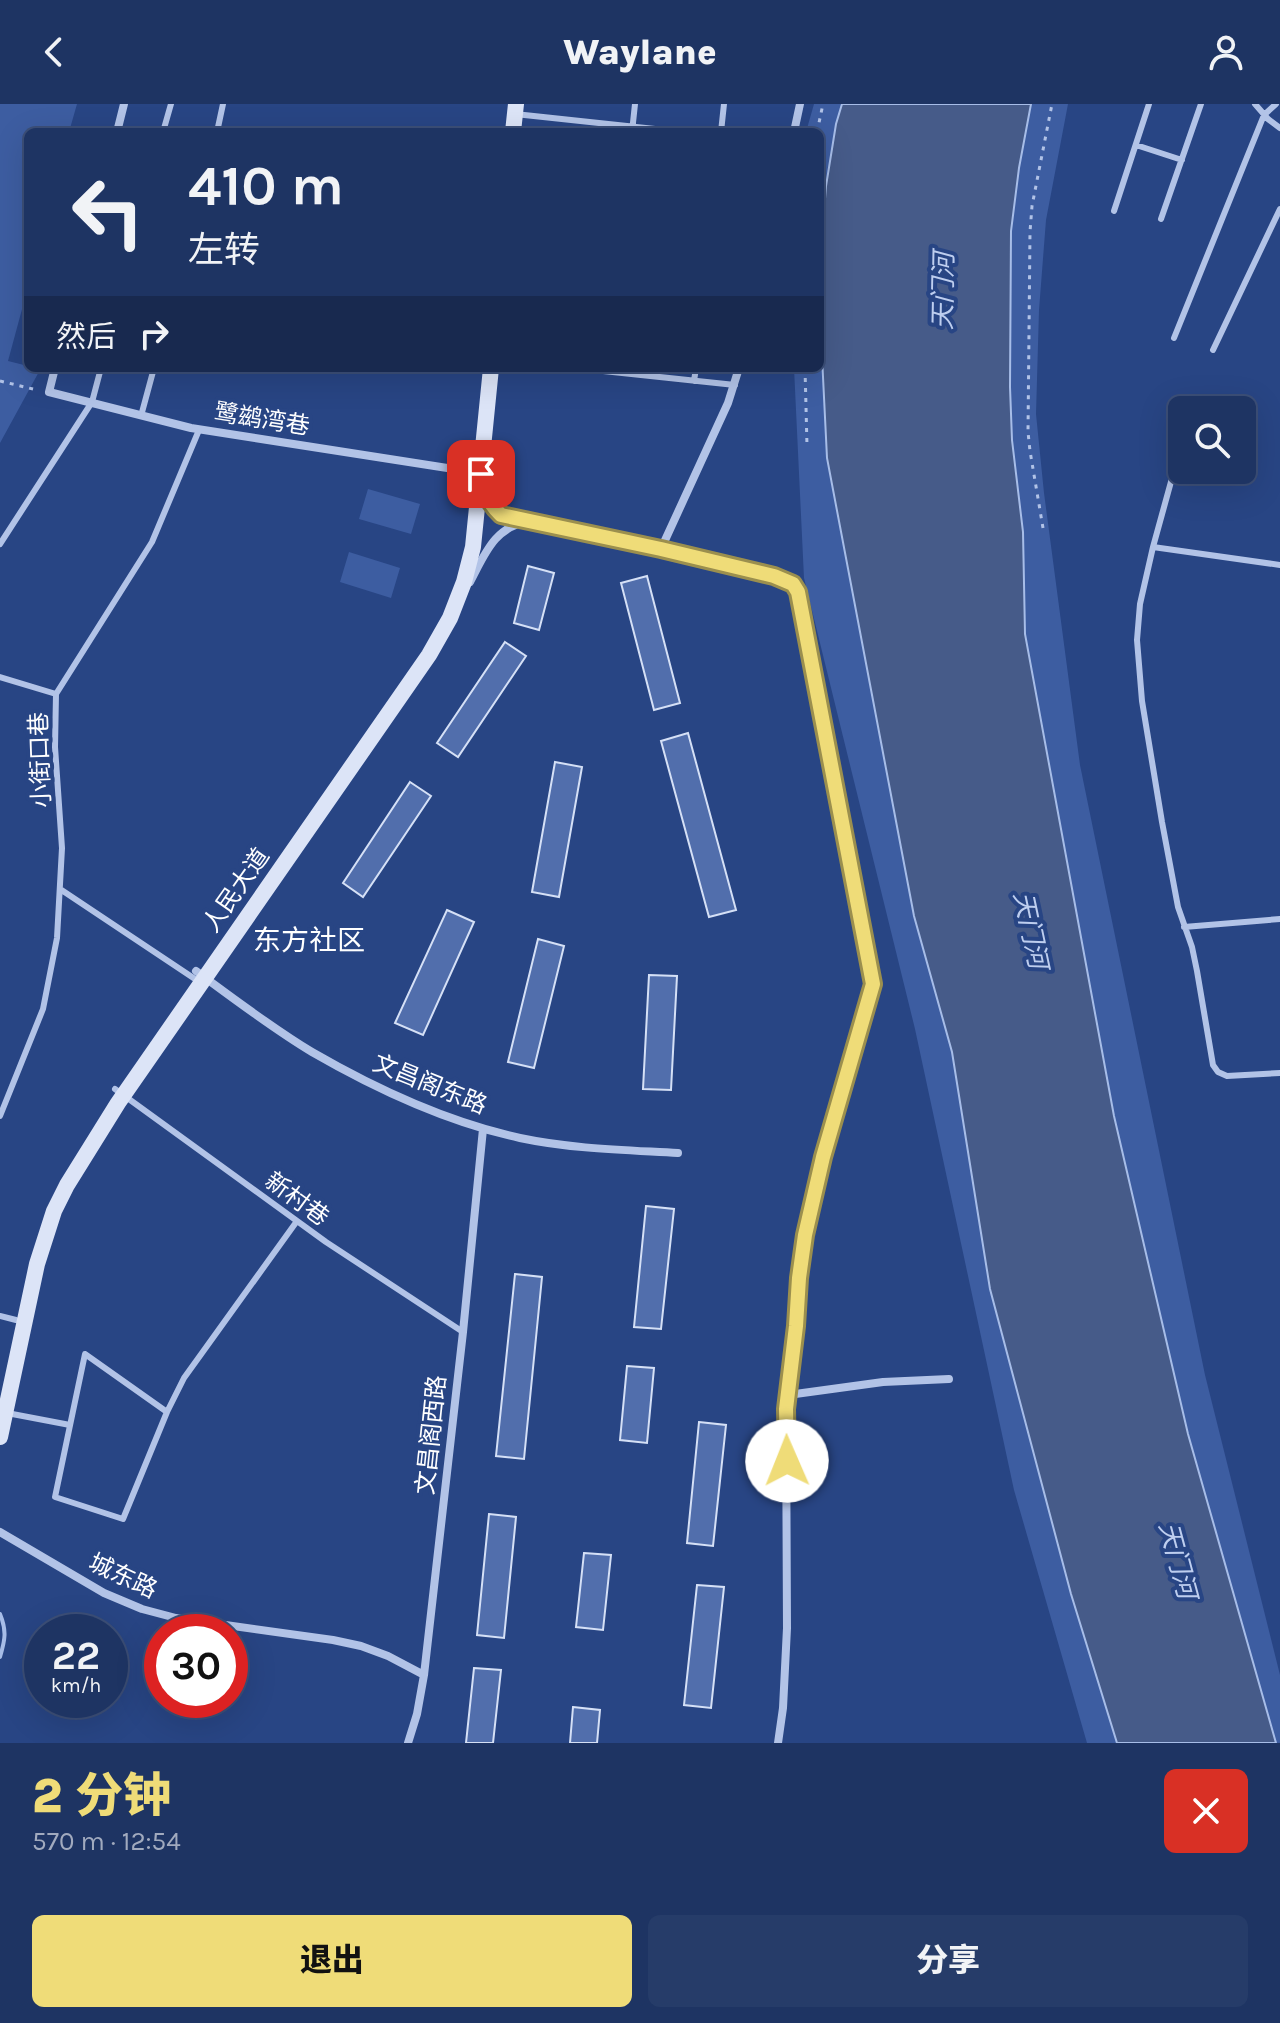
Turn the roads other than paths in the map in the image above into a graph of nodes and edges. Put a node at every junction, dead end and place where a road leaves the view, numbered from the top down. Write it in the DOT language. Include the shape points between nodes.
graph roads {
  1 [pos="124,104"];
  2 [pos="171,104"];
  3 [pos="223,104"];
  4 [pos="635,104"];
  5 [pos="724,104"];
  6 [pos="800,104"];
  7 [pos="1149,104"];
  8 [pos="1201,104"];
  9 [pos="1255,104"];
  10 [pos="1276,104"];
  11 [pos="513,107"];
  12 [pos="1264,115"];
  13 [pos="118,128"];
  14 [pos="164,128"];
  15 [pos="218,128"];
  16 [pos="506,128"];
  17 [pos="513,128"];
  18 [pos="628,128"];
  19 [pos="633,128"];
  20 [pos="721,128"];
  21 [pos="795,128"];
  22 [pos="1280,128"];
  23 [pos="1136,145"];
  24 [pos="1182,160"];
  25 [pos="1280,209"];
  26 [pos="1114,211"];
  27 [pos="1161,219"];
  28 [pos="1174,338"];
  29 [pos="1213,350"];
  30 [pos="54,372"];
  31 [pos="100,372"];
  32 [pos="153,372"];
  33 [pos="483,372"];
  34 [pos="490,372"];
  35 [pos="622,372"];
  36 [pos="695,372"];
  37 [pos="738,372"];
  38 [pos="694,381"];
  39 [pos="735,385"];
  40 [pos="92,402"];
  41 [pos="141,416"];
  42 [pos="199,430"];
  43 [pos="477,473"];
  44 [pos="1170,484"];
  45 [pos="529,521"];
  46 [pos="0,544"];
  47 [pos="1153,547"];
  48 [pos="661,549"];
  49 [pos="1280,565"];
  50 [pos="450,618"];
  51 [pos="0,677"];
  52 [pos="56,694"];
  53 [pos="60,889"];
  54 [pos="1280,919"];
  55 [pos="1184,927"];
  56 [pos="199,977"];
  57 [pos="1280,1073"];
  58 [pos="119,1092"];
  59 [pos="0,1116"];
  60 [pos="483,1129"];
  61 [pos="678,1153"];
  62 [pos="297,1221"];
  63 [pos="8,1318"];
  64 [pos="463,1332"];
  65 [pos="949,1379"];
  66 [pos="0,1392"];
  67 [pos="788,1395"];
  68 [pos="2,1412"];
  69 [pos="167,1412"];
  70 [pos="70,1425"];
  71 [pos="0,1437"];
  72 [pos="0,1532"];
  73 [pos="424,1675"];
  74 [pos="408,1743"];
  75 [pos="778,1743"];
  1 -- 13 [label="street"];
  2 -- 14 [label="lane"];
  3 -- 15 [label="lane"];
  4 -- 19 [label="lane"];
  5 -- 20 [label="lane"];
  6 -- 21 [label="street"];
  7 -- 23 [label="lane"];
  8 -- 24 [label="lane"];
  9 -- 12 [label="lane"];
  10 -- 12 [label="lane"];
  11 -- 16 [label="main road"];
  11 -- 17 [label="main road"];
  11 -- 18 [label="lane"];
  12 -- 22 [label="lane"];
  12 -- 28 [label="lane"];
  23 -- 24 [label="lane"];
  23 -- 26 [label="lane"];
  24 -- 27 [label="lane"];
  25 -- 29 [label="lane"];
  30 -- 40 [label="street, 鹭鹚湾巷" via="49,392"];
  31 -- 40 [label="lane"];
  32 -- 41 [label="lane"];
  33 -- 43 [label="main road, 人民大道"];
  34 -- 43 [label="main road, 人民大道"];
  35 -- 38 [label="lane"];
  36 -- 38 [label="lane"];
  37 -- 39 [label="street"];
  38 -- 39 [label="lane"];
  39 -- 48 [label="street"];
  40 -- 41 [label="street, 鹭鹚湾巷"];
  40 -- 46 [label="lane"];
  41 -- 42 [label="street, 鹭鹚湾巷"];
  42 -- 43 [label="street, 鹭鹚湾巷"];
  42 -- 52 [label="lane, 小街口巷" via="152,542"];
  43 -- 45 [label="street" via="501,515"];
  43 -- 50 [label="main road, 人民大道" via="473,547"];
  43 -- 56 [label="main road, 人民大道" via="464,546 442,613"];
  44 -- 47 [label="lane"];
  45 -- 48 [label="street"];
  45 -- 50 [label="street" via="507,528 489,547"];
  47 -- 49 [label="lane"];
  47 -- 55 [label="lane" via="1137,640 1142,701"];
  48 -- 67 [label="street" via="787,580 798,592 872,976 805,1235"];
  50 -- 56 [label="main road, 人民大道"];
  51 -- 52 [label="lane"];
  52 -- 53 [label="lane, 小街口巷"];
  53 -- 56 [label="lane"];
  53 -- 59 [label="lane, 小街口巷" via="43,1009"];
  54 -- 55 [label="lane"];
  55 -- 57 [label="lane" via="1195,959 1213,1065 1227,1076"];
  56 -- 58 [label="main road, 人民大道"];
  56 -- 60 [label="street, 文昌阁东路" via="311,1051 386,1090"];
  58 -- 62 [label="lane, 新村巷"];
  58 -- 63 [label="main road, 人民大道" via="58,1180"];
  58 -- 68 [label="main road, 人民大道" via="44,1238"];
  60 -- 61 [label="street, 文昌阁东路" via="586,1148"];
  60 -- 64 [label="street, 文昌阁西路"];
  62 -- 64 [label="lane, 新村巷"];
  62 -- 69 [label="lane" via="184,1378"];
  63 -- 66 [label="main road, 人民大道"];
  64 -- 73 [label="street, 文昌阁西路"];
  65 -- 67 [label="street"];
  67 -- 75 [label="street" via="787,1628"];
  68 -- 70 [label="lane"];
  68 -- 71 [label="main road, 人民大道"];
  69 -- 70 [label="lane" via="85,1354"];
  69 -- 70 [label="lane" via="123,1519 55,1497"];
  72 -- 73 [label="street, 城东路" via="104,1593 142,1609 361,1646"];
  73 -- 74 [label="street, 文昌阁西路"];
}
